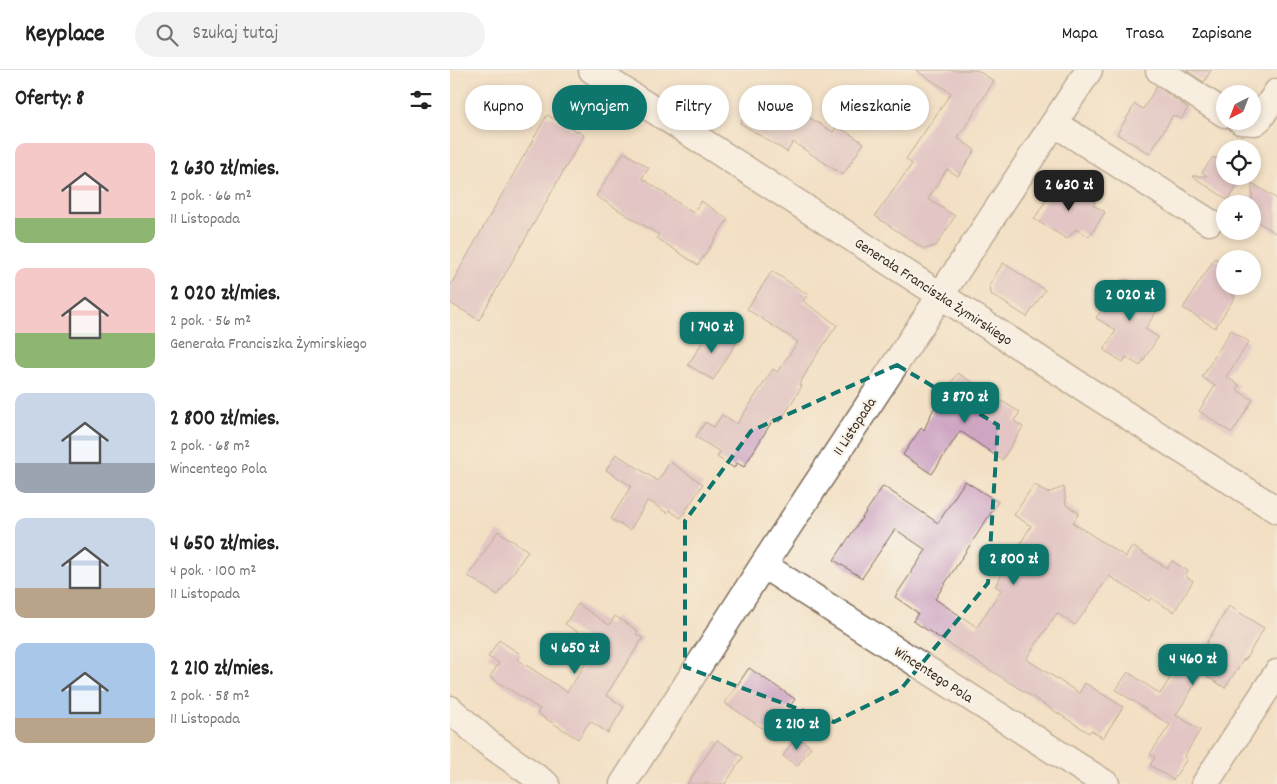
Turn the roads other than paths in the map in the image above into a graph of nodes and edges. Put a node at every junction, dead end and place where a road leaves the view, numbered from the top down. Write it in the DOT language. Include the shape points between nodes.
graph roads {
  1 [pos="592,70"];
  2 [pos="1089,70"];
  3 [pos="1159,70"];
  4 [pos="1277,92"];
  5 [pos="1216,108"];
  6 [pos="1261,116"];
  7 [pos="1054,123"];
  8 [pos="1209,222"];
  9 [pos="940,295"];
  10 [pos="1277,510"];
  11 [pos="763,565"];
  12 [pos="1277,673"];
  13 [pos="450,709"];
  14 [pos="546,784"];
  15 [pos="623,784"];
  16 [pos="1106,784"];
  17 [pos="1205,784"];
  1 -- 9 [label="street, Generała Franciszka Żymirskiego"];
  2 -- 7 [label="street, 11 Listopada"];
  3 -- 5 [label="street"];
  4 -- 6 [label="street"];
  7 -- 8 [label="street"];
  7 -- 9 [label="street, 11 Listopada"];
  9 -- 10 [label="street, Generała Franciszka Żymirskiego"];
  9 -- 11 [label="street, 11 Listopada"];
  11 -- 15 [label="street, 11 Listopada"];
  11 -- 16 [label="street, Wincentego Pola"];
  12 -- 17 [label="street"];
  13 -- 14 [label="street" via="488,743"];
}
